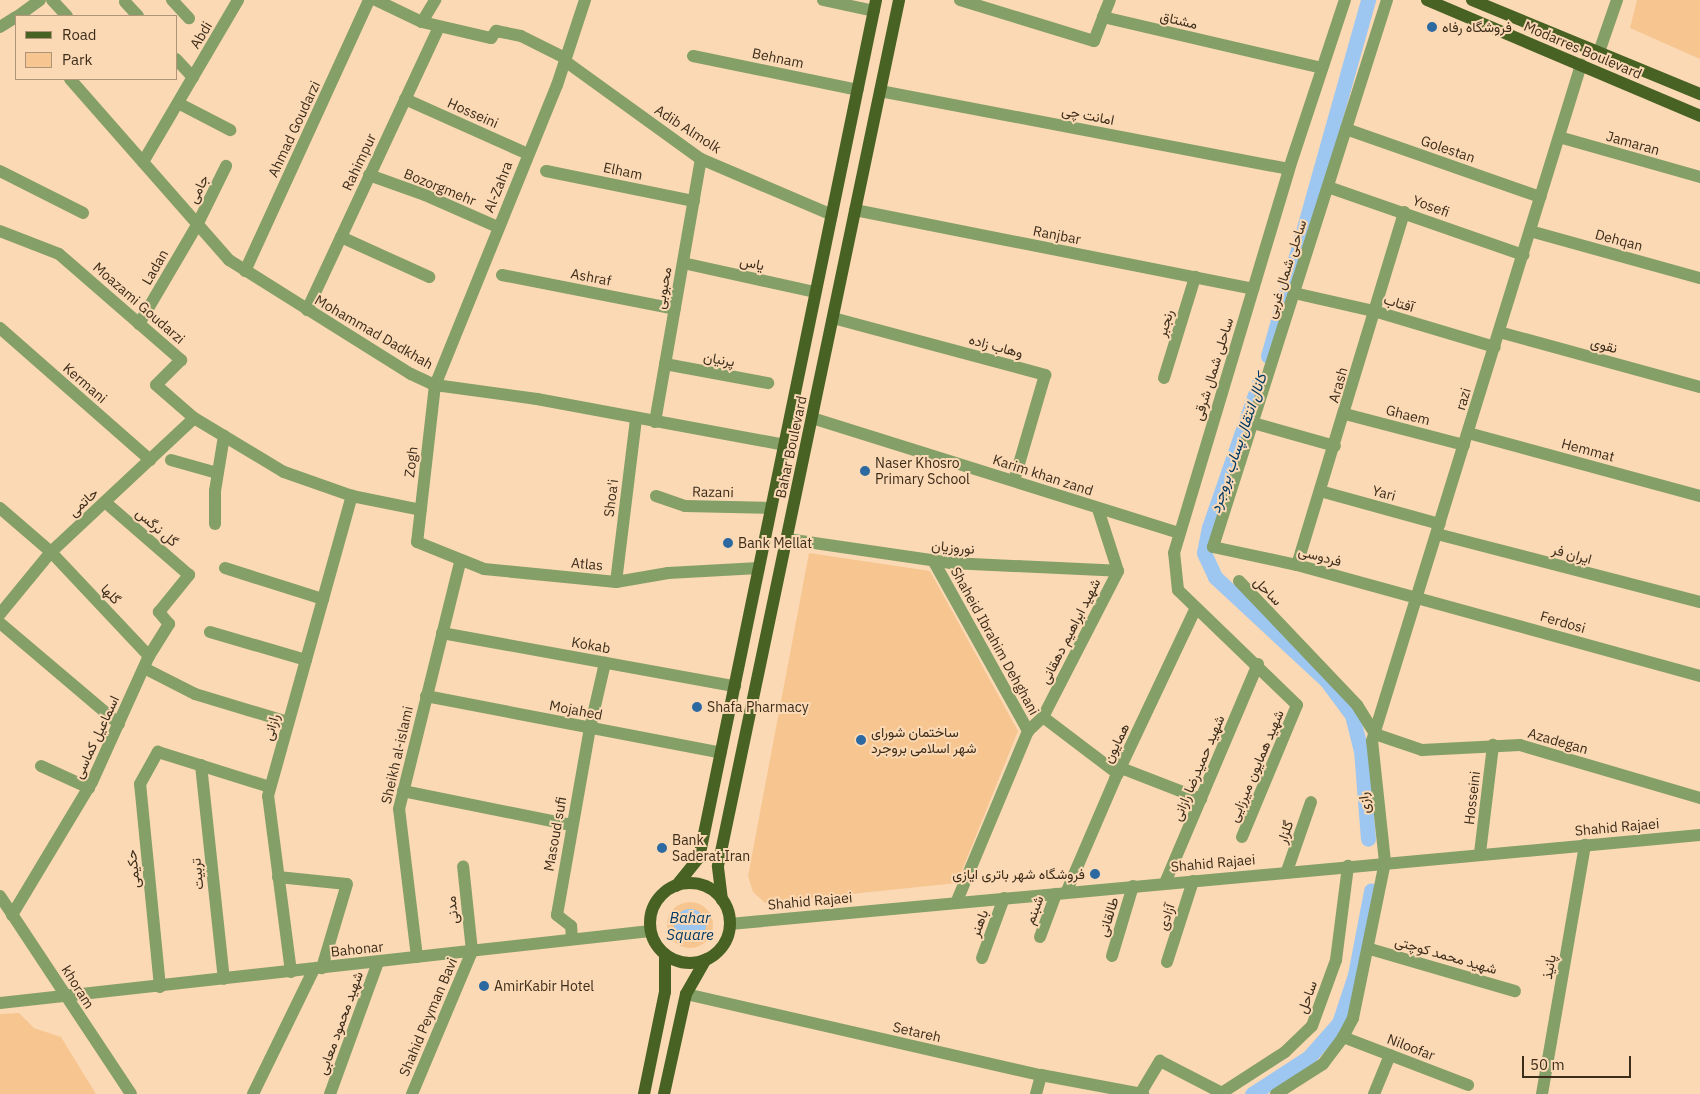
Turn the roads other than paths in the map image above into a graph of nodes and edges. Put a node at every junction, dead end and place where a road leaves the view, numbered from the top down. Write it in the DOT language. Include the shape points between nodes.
graph roads {
  1 [pos="40,0"];
  2 [pos="52,0"];
  3 [pos="172,0"];
  4 [pos="238,0"];
  5 [pos="369,0"];
  6 [pos="376,0"];
  7 [pos="435,0"];
  8 [pos="585,0"];
  9 [pos="823,0"];
  10 [pos="899,0"];
  11 [pos="960,0"];
  12 [pos="1110,0"];
  13 [pos="1345,0"];
  14 [pos="1387,0"];
  15 [pos="1427,0"];
  16 [pos="1472,0"];
  17 [pos="1617,0"];
  18 [pos="125,2"];
  19 [pos="875,6"];
  20 [pos="20,15"];
  21 [pos="66,15"];
  22 [pos="137,15"];
  23 [pos="189,18"];
  24 [pos="1103,18"];
  25 [pos="15,19"];
  26 [pos="422,22"];
  27 [pos="0,27"];
  28 [pos="439,27"];
  29 [pos="1598,52"];
  30 [pos="693,56"];
  31 [pos="565,59"];
  32 [pos="178,61"];
  33 [pos="1581,65"];
  34 [pos="1322,68"];
  35 [pos="193,77"];
  36 [pos="71,80"];
  37 [pos="858,90"];
  38 [pos="880,91"];
  39 [pos="1700,94"];
  40 [pos="405,99"];
  41 [pos="178,103"];
  42 [pos="1700,116"];
  43 [pos="850,126"];
  44 [pos="872,129"];
  45 [pos="1346,129"];
  46 [pos="230,130"];
  47 [pos="1559,137"];
  48 [pos="528,154"];
  49 [pos="701,159"];
  50 [pos="143,162"];
  51 [pos="226,166"];
  52 [pos="1289,169"];
  53 [pos="0,171"];
  54 [pos="546,171"];
  55 [pos="369,175"];
  56 [pos="1700,178"];
  57 [pos="1328,187"];
  58 [pos="1540,197"];
  59 [pos="694,201"];
  60 [pos="855,210"];
  61 [pos="1404,212"];
  62 [pos="83,213"];
  63 [pos="832,215"];
  64 [pos="197,225"];
  65 [pos="498,227"];
  66 [pos="0,231"];
  67 [pos="1530,231"];
  68 [pos="341,237"];
  69 [pos="1523,255"];
  70 [pos="683,263"];
  71 [pos="245,271"];
  72 [pos="502,275"];
  73 [pos="429,277"];
  74 [pos="1195,277"];
  75 [pos="1700,278"];
  76 [pos="1253,289"];
  77 [pos="816,292"];
  78 [pos="1294,293"];
  79 [pos="675,309"];
  80 [pos="307,310"];
  81 [pos="1374,311"];
  82 [pos="833,318"];
  83 [pos="139,324"];
  84 [pos="0,328"];
  85 [pos="1499,332"];
  86 [pos="1494,346"];
  87 [pos="665,364"];
  88 [pos="1164,378"];
  89 [pos="768,383"];
  90 [pos="435,385"];
  91 [pos="1700,387"];
  92 [pos="1345,414"];
  93 [pos="194,418"];
  94 [pos="636,418"];
  95 [pos="812,418"];
  96 [pos="655,422"];
  97 [pos="1253,423"];
  98 [pos="224,436"];
  99 [pos="1466,439"];
  100 [pos="784,445"];
  101 [pos="1335,446"];
  102 [pos="150,460"];
  103 [pos="171,460"];
  104 [pos="217,473"];
  105 [pos="1014,481"];
  106 [pos="1320,491"];
  107 [pos="352,496"];
  108 [pos="656,496"];
  109 [pos="1700,496"];
  110 [pos="105,502"];
  111 [pos="0,508"];
  112 [pos="771,508"];
  113 [pos="1098,509"];
  114 [pos="421,510"];
  115 [pos="215,524"];
  116 [pos="1439,529"];
  117 [pos="1179,533"];
  118 [pos="786,539"];
  119 [pos="417,542"];
  120 [pos="1213,546"];
  121 [pos="51,552"];
  122 [pos="933,560"];
  123 [pos="460,562"];
  124 [pos="1297,565"];
  125 [pos="225,568"];
  126 [pos="759,568"];
  127 [pos="1118,571"];
  128 [pos="189,575"];
  129 [pos="1238,581"];
  130 [pos="616,582"];
  131 [pos="1418,597"];
  132 [pos="323,599"];
  133 [pos="1700,602"];
  134 [pos="1196,608"];
  135 [pos="0,614"];
  136 [pos="749,615"];
  137 [pos="770,620"];
  138 [pos="0,623"];
  139 [pos="210,632"];
  140 [pos="442,633"];
  141 [pos="149,656"];
  142 [pos="306,660"];
  143 [pos="605,663"];
  144 [pos="1258,664"];
  145 [pos="144,668"];
  146 [pos="1700,676"];
  147 [pos="734,686"];
  148 [pos="426,696"];
  149 [pos="1297,705"];
  150 [pos="1043,717"];
  151 [pos="288,722"];
  152 [pos="119,724"];
  153 [pos="590,728"];
  154 [pos="1028,731"];
  155 [pos="1375,734"];
  156 [pos="1494,745"];
  157 [pos="721,753"];
  158 [pos="41,766"];
  159 [pos="201,766"];
  160 [pos="1119,771"];
  161 [pos="270,787"];
  162 [pos="89,788"];
  163 [pos="403,791"];
  164 [pos="1700,798"];
  165 [pos="1201,799"];
  166 [pos="1311,802"];
  167 [pos="572,825"];
  168 [pos="1700,835"];
  169 [pos="1242,837"];
  170 [pos="1585,845"];
  171 [pos="1480,854"];
  172 [pos="1385,862"];
  173 [pos="462,866"];
  174 [pos="1348,866"];
  175 [pos="1287,872"];
  176 [pos="278,877"];
  177 [pos="1193,881"];
  178 [pos="1165,883"];
  179 [pos="676,886"];
  180 [pos="1133,886"];
  181 [pos="1061,893"];
  182 [pos="0,896"];
  183 [pos="1004,898"];
  184 [pos="722,900"];
  185 [pos="956,903"];
  186 [pos="12,915"];
  187 [pos="730,924"];
  188 [pos="650,930"];
  189 [pos="1040,937"];
  190 [pos="572,939"];
  191 [pos="1370,948"];
  192 [pos="472,951"];
  193 [pos="665,955"];
  194 [pos="1112,956"];
  195 [pos="417,957"];
  196 [pos="982,958"];
  197 [pos="706,959"];
  198 [pos="378,962"];
  199 [pos="1167,962"];
  200 [pos="318,968"];
  201 [pos="291,972"];
  202 [pos="224,979"];
  203 [pos="160,987"];
  204 [pos="1515,991"];
  205 [pos="686,994"];
  206 [pos="67,997"];
  207 [pos="0,1003"];
  208 [pos="1343,1038"];
  209 [pos="1390,1055"];
  210 [pos="1041,1075"];
  211 [pos="1468,1085"];
  212 [pos="1221,1093"];
  213 [pos="131,1094"];
  214 [pos="253,1094"];
  215 [pos="330,1094"];
  216 [pos="412,1094"];
  217 [pos="644,1094"];
  218 [pos="664,1094"];
  219 [pos="1036,1094"];
  220 [pos="1141,1094"];
  221 [pos="1276,1094"];
  222 [pos="1374,1094"];
  223 [pos="1542,1094"];
  1 -- 20 [label="street"];
  2 -- 21 [label="street"];
  3 -- 23 [label="street"];
  4 -- 35 [label="street, Abdi"];
  5 -- 71 [label="street, Ahmad Goudarzi"];
  6 -- 26 [label="street"];
  7 -- 26 [label="street"];
  8 -- 31 [label="street, Al-Zahra"];
  9 -- 19 [label="street"];
  10 -- 38 [label="main road, Bahar Boulevard"];
  11 -- 24 [label="street" via="1094,41"];
  12 -- 24 [label="street"];
  13 -- 34 [label="street, ساحلی شمال شرقی"];
  14 -- 45 [label="street, ساحلی شمال غربی"];
  15 -- 33 [label="main road, Modarres Boulevard"];
  16 -- 29 [label="main road, Modarres Boulevard"];
  17 -- 29 [label="street"];
  18 -- 22 [label="street"];
  19 -- 37 [label="main road, Bahar Boulevard"];
  24 -- 34 [label="street, مشتاق"];
  25 -- 27 [label="street"];
  26 -- 28 [label="street"];
  28 -- 31 [label="street, Adib Almolk" via="491,38 496,31 521,36"];
  28 -- 40 [label="street, Rahimpur"];
  29 -- 39 [label="main road, Modarres Boulevard"];
  30 -- 37 [label="street, Behnam"];
  31 -- 48 [label="street, Al-Zahra"];
  31 -- 49 [label="street, Adib Almolk"];
  32 -- 35 [label="street"];
  33 -- 42 [label="main road, Modarres Boulevard"];
  33 -- 47 [label="street, razi"];
  34 -- 52 [label="street, ساحلی شمال شرقی"];
  35 -- 41 [label="street, Abdi"];
  36 -- 50 [label="street, Mohammad Dadkhah"];
  37 -- 43 [label="main road, Bahar Boulevard"];
  38 -- 44 [label="main road, Bahar Boulevard"];
  38 -- 52 [label="street, امانت چی"];
  40 -- 48 [label="street, Hosseini"];
  40 -- 55 [label="street, Rahimpur"];
  41 -- 46 [label="street"];
  41 -- 50 [label="street, Abdi"];
  43 -- 44 [label="main road"];
  43 -- 63 [label="main road, Bahar Boulevard"];
  44 -- 60 [label="main road, Bahar Boulevard"];
  45 -- 57 [label="street, ساحلی شمال غربی"];
  45 -- 58 [label="street, Golestan"];
  47 -- 56 [label="street, Jamaran"];
  47 -- 58 [label="street, razi"];
  48 -- 65 [label="street, Al-Zahra"];
  49 -- 59 [label="street, محبوبی"];
  49 -- 63 [label="street, Adib Almolk"];
  50 -- 64 [label="street, Mohammad Dadkhah"];
  51 -- 64 [label="street, جامی"];
  52 -- 76 [label="street, ساحلی شمال شرقی"];
  53 -- 62 [label="street"];
  54 -- 59 [label="street, Elham"];
  55 -- 65 [label="street, Bozorgmehr"];
  55 -- 68 [label="street, Rahimpur"];
  57 -- 61 [label="street, Yosefi"];
  57 -- 78 [label="street, ساحلی شمال غربی"];
  58 -- 67 [label="street, razi"];
  59 -- 70 [label="street, محبوبی"];
  60 -- 74 [label="street, Ranjbar"];
  60 -- 82 [label="main road, Bahar Boulevard"];
  61 -- 69 [label="street, Yosefi"];
  61 -- 81 [label="street, Arash"];
  63 -- 77 [label="main road, Bahar Boulevard"];
  64 -- 71 [label="street, Mohammad Dadkhah" via="229,260"];
  64 -- 83 [label="street, Ladan"];
  65 -- 90 [label="street, Al-Zahra"];
  66 -- 83 [label="street, Moazami Goudarzi" via="59,254"];
  67 -- 69 [label="street, razi"];
  67 -- 75 [label="street, Dehqan"];
  68 -- 73 [label="street"];
  68 -- 80 [label="street, Rahimpur"];
  69 -- 85 [label="street, razi"];
  70 -- 77 [label="street, یاس"];
  70 -- 79 [label="street, محبوبی"];
  71 -- 80 [label="street, Mohammad Dadkhah"];
  72 -- 79 [label="street, Ashraf"];
  74 -- 76 [label="street, Ranjbar"];
  74 -- 88 [label="street, رنجبر"];
  76 -- 117 [label="street, ساحلی شمال شرقی"];
  77 -- 100 [label="main road, Bahar Boulevard"];
  78 -- 81 [label="street, آفتاب"];
  78 -- 97 [label="street, ساحلی شمال غربی"];
  79 -- 87 [label="street, محبوبی"];
  80 -- 90 [label="street, Mohammad Dadkhah" via="411,374"];
  81 -- 86 [label="street, آفتاب"];
  81 -- 92 [label="street, Arash"];
  82 -- 95 [label="main road, Bahar Boulevard"];
  82 -- 105 [label="street, وهاب زاده" via="1045,375"];
  83 -- 93 [label="street, Moazami Goudarzi" via="181,360 156,385"];
  84 -- 102 [label="street, Kermani"];
  85 -- 86 [label="street, razi"];
  85 -- 91 [label="street, نقوی"];
  86 -- 99 [label="street, razi"];
  87 -- 89 [label="street, پرنیان"];
  87 -- 96 [label="street, محبوبی"];
  90 -- 94 [label="street, Mohammad Dadkhah"];
  90 -- 114 [label="street, Zogh"];
  92 -- 99 [label="street, Ghaem"];
  92 -- 101 [label="street, Arash"];
  93 -- 98 [label="street"];
  93 -- 102 [label="street, حاتمی"];
  94 -- 96 [label="street, Mohammad Dadkhah"];
  94 -- 130 [label="street, Shoa'i"];
  95 -- 105 [label="street, Karim khan zand"];
  95 -- 118 [label="main road, Bahar Boulevard"];
  96 -- 100 [label="street, Mohammad Dadkhah"];
  97 -- 101 [label="street"];
  97 -- 120 [label="street, ساحلی شمال غربی"];
  98 -- 104 [label="street"];
  98 -- 107 [label="street" via="284,472"];
  99 -- 109 [label="street, Hemmat"];
  99 -- 116 [label="street, razi"];
  100 -- 112 [label="main road, Bahar Boulevard"];
  101 -- 106 [label="street, Arash"];
  102 -- 110 [label="street, حاتمی"];
  103 -- 104 [label="street"];
  104 -- 115 [label="street"];
  105 -- 113 [label="street, Karim khan zand"];
  106 -- 116 [label="street, Yari"];
  106 -- 124 [label="street, Arash"];
  107 -- 114 [label="street"];
  107 -- 132 [label="street, رازانی"];
  108 -- 112 [label="street, Razani" via="685,506"];
  110 -- 121 [label="street, حاتمی"];
  110 -- 128 [label="street, گل نرگس"];
  111 -- 121 [label="street, گلها"];
  112 -- 126 [label="main road, Bahar Boulevard"];
  113 -- 117 [label="street, Karim khan zand"];
  113 -- 127 [label="street, شهید ابراهیم دهقانی"];
  114 -- 119 [label="street, Zogh"];
  116 -- 131 [label="street, razi"];
  116 -- 133 [label="street, ایران فر"];
  117 -- 134 [label="street, ساحلی شمال شرقی" via="1174,553 1178,590"];
  118 -- 122 [label="street, نوروزیان"];
  118 -- 137 [label="main road, Bahar Boulevard"];
  119 -- 123 [label="street, Atlas"];
  120 -- 124 [label="street, فردوسی"];
  121 -- 135 [label="street, حاتمی"];
  121 -- 141 [label="street, گلها"];
  122 -- 127 [label="street, نوروزیان"];
  122 -- 154 [label="street, Shaheid Ibrahim Dehghani"];
  123 -- 130 [label="street, Atlas" via="484,569"];
  123 -- 140 [label="street, Sheikh al-islami"];
  124 -- 131 [label="street, فردوسی"];
  125 -- 132 [label="street"];
  126 -- 130 [label="street, Atlas" via="668,573"];
  126 -- 136 [label="main road, Bahar Boulevard"];
  127 -- 150 [label="street, شهید ابراهیم دهقانی"];
  128 -- 141 [label="street, اسماعیل کماسی" via="159,612 169,624"];
  129 -- 155 [label="street, ساحل" via="1356,705"];
  131 -- 146 [label="street, Ferdosi"];
  131 -- 155 [label="street, razi"];
  132 -- 142 [label="street, رازانی"];
  134 -- 144 [label="street, ساحلی شمال شرقی"];
  134 -- 160 [label="street, همایون"];
  136 -- 137 [label="main road"];
  136 -- 147 [label="main road, Bahar Boulevard"];
  137 -- 184 [label="main road, Bahar Boulevard" via="718,866"];
  138 -- 152 [label="street"];
  139 -- 142 [label="street"];
  140 -- 143 [label="street, Kokab"];
  140 -- 148 [label="street, Sheikh al-islami"];
  141 -- 145 [label="street, اسماعیل کماسی"];
  142 -- 151 [label="street, رازانی"];
  143 -- 147 [label="street, Kokab"];
  143 -- 153 [label="street, Masoud sufi"];
  144 -- 149 [label="street, ساحلی شمال شرقی"];
  144 -- 165 [label="street, شهید حمیدرضا رازانی"];
  145 -- 151 [label="street" via="195,694"];
  145 -- 152 [label="street, اسماعیل کماسی"];
  147 -- 157 [label="main road, Bahar Boulevard"];
  148 -- 153 [label="street, Mojahed"];
  148 -- 163 [label="street, Sheikh al-islami"];
  149 -- 169 [label="street, شهید همایون میرزایی"];
  150 -- 154 [label="street, شهید ابراهیم دهقانی"];
  150 -- 160 [label="street"];
  151 -- 161 [label="street, رازانی"];
  152 -- 162 [label="street, اسماعیل کماسی"];
  153 -- 157 [label="street, Mojahed"];
  153 -- 167 [label="street, Masoud sufi"];
  154 -- 185 [label="street, Shaheid Ibrahim Dehghani"];
  155 -- 156 [label="street, Azadegan" via="1422,750"];
  155 -- 172 [label="street, رازی" via="1372,741"];
  156 -- 164 [label="street, Azadegan" via="1520,745"];
  156 -- 171 [label="street, Hosseini"];
  157 -- 179 [label="main road, Bahar Boulevard" via="699,858"];
  158 -- 162 [label="street"];
  159 -- 161 [label="street"];
  159 -- 202 [label="street, تربیت"];
  159 -- 203 [label="street, حکیمی" via="158,752 140,784"];
  160 -- 165 [label="street"];
  160 -- 181 [label="street, همایون"];
  161 -- 176 [label="street, رازانی" via="268,796"];
  162 -- 186 [label="street, اسماعیل کماسی"];
  163 -- 167 [label="street"];
  163 -- 195 [label="street, Sheikh al-islami" via="399,809"];
  165 -- 178 [label="street, شهید حمیدرضا رازانی"];
  166 -- 175 [label="street, گلزار"];
  167 -- 190 [label="street, Masoud sufi" via="557,915 571,926"];
  168 -- 170 [label="street, Shahid Rajaei"];
  170 -- 171 [label="street, Shahid Rajaei"];
  170 -- 223 [label="street, پانیذ"];
  171 -- 172 [label="street, Shahid Rajaei"];
  172 -- 174 [label="street, Shahid Rajaei"];
  172 -- 191 [label="street"];
  173 -- 192 [label="street, مدنی"];
  174 -- 175 [label="street, Shahid Rajaei"];
  174 -- 212 [label="street, ساحل" via="1336,960 1312,1026 1285,1052"];
  175 -- 177 [label="street, Shahid Rajaei"];
  176 -- 200 [label="street" via="347,884"];
  176 -- 201 [label="street, رازانی"];
  177 -- 178 [label="street, Shahid Rajaei"];
  177 -- 199 [label="street, آزادی"];
  178 -- 180 [label="street, Shahid Rajaei"];
  179 -- 184 [label="main road" via="702,885"];
  179 -- 188 [label="main road" via="658,899 652,908"];
  180 -- 181 [label="street, Shahid Rajaei"];
  180 -- 194 [label="street, طالقانی"];
  181 -- 183 [label="street, Shahid Rajaei"];
  181 -- 189 [label="street, شبنم"];
  182 -- 186 [label="street, khoram"];
  183 -- 185 [label="street, Shahid Rajaei"];
  183 -- 196 [label="street, باهنر"];
  184 -- 187 [label="main road"];
  185 -- 187 [label="street, Shahid Rajaei"];
  186 -- 206 [label="street, khoram"];
  187 -- 197 [label="main road" via="723,945"];
  188 -- 190 [label="street, Bahonar"];
  188 -- 193 [label="main road"];
  190 -- 192 [label="street, Bahonar"];
  191 -- 204 [label="street, شهید محمد کوچتی"];
  191 -- 208 [label="street" via="1353,1018"];
  192 -- 195 [label="street, Bahonar"];
  192 -- 216 [label="street, Shahid Peyman Bavi"];
  193 -- 197 [label="main road" via="685,963"];
  193 -- 217 [label="main road" via="665,992"];
  195 -- 198 [label="street, Bahonar"];
  197 -- 205 [label="main road"];
  198 -- 200 [label="street, Bahonar"];
  198 -- 215 [label="street, شهید محمود معابی"];
  200 -- 201 [label="street, Bahonar"];
  200 -- 214 [label="street"];
  201 -- 202 [label="street, Bahonar"];
  202 -- 203 [label="street, Bahonar"];
  203 -- 206 [label="street, Bahonar"];
  205 -- 210 [label="street, Setareh"];
  205 -- 218 [label="main road"];
  206 -- 207 [label="street, Bahonar"];
  206 -- 213 [label="street, khoram"];
  208 -- 209 [label="street, Niloofar"];
  208 -- 221 [label="street" via="1323,1064"];
  209 -- 211 [label="street, Niloofar"];
  209 -- 222 [label="street"];
  210 -- 219 [label="street"];
  210 -- 220 [label="street, Setareh"];
  212 -- 220 [label="street" via="1160,1061"];
}
